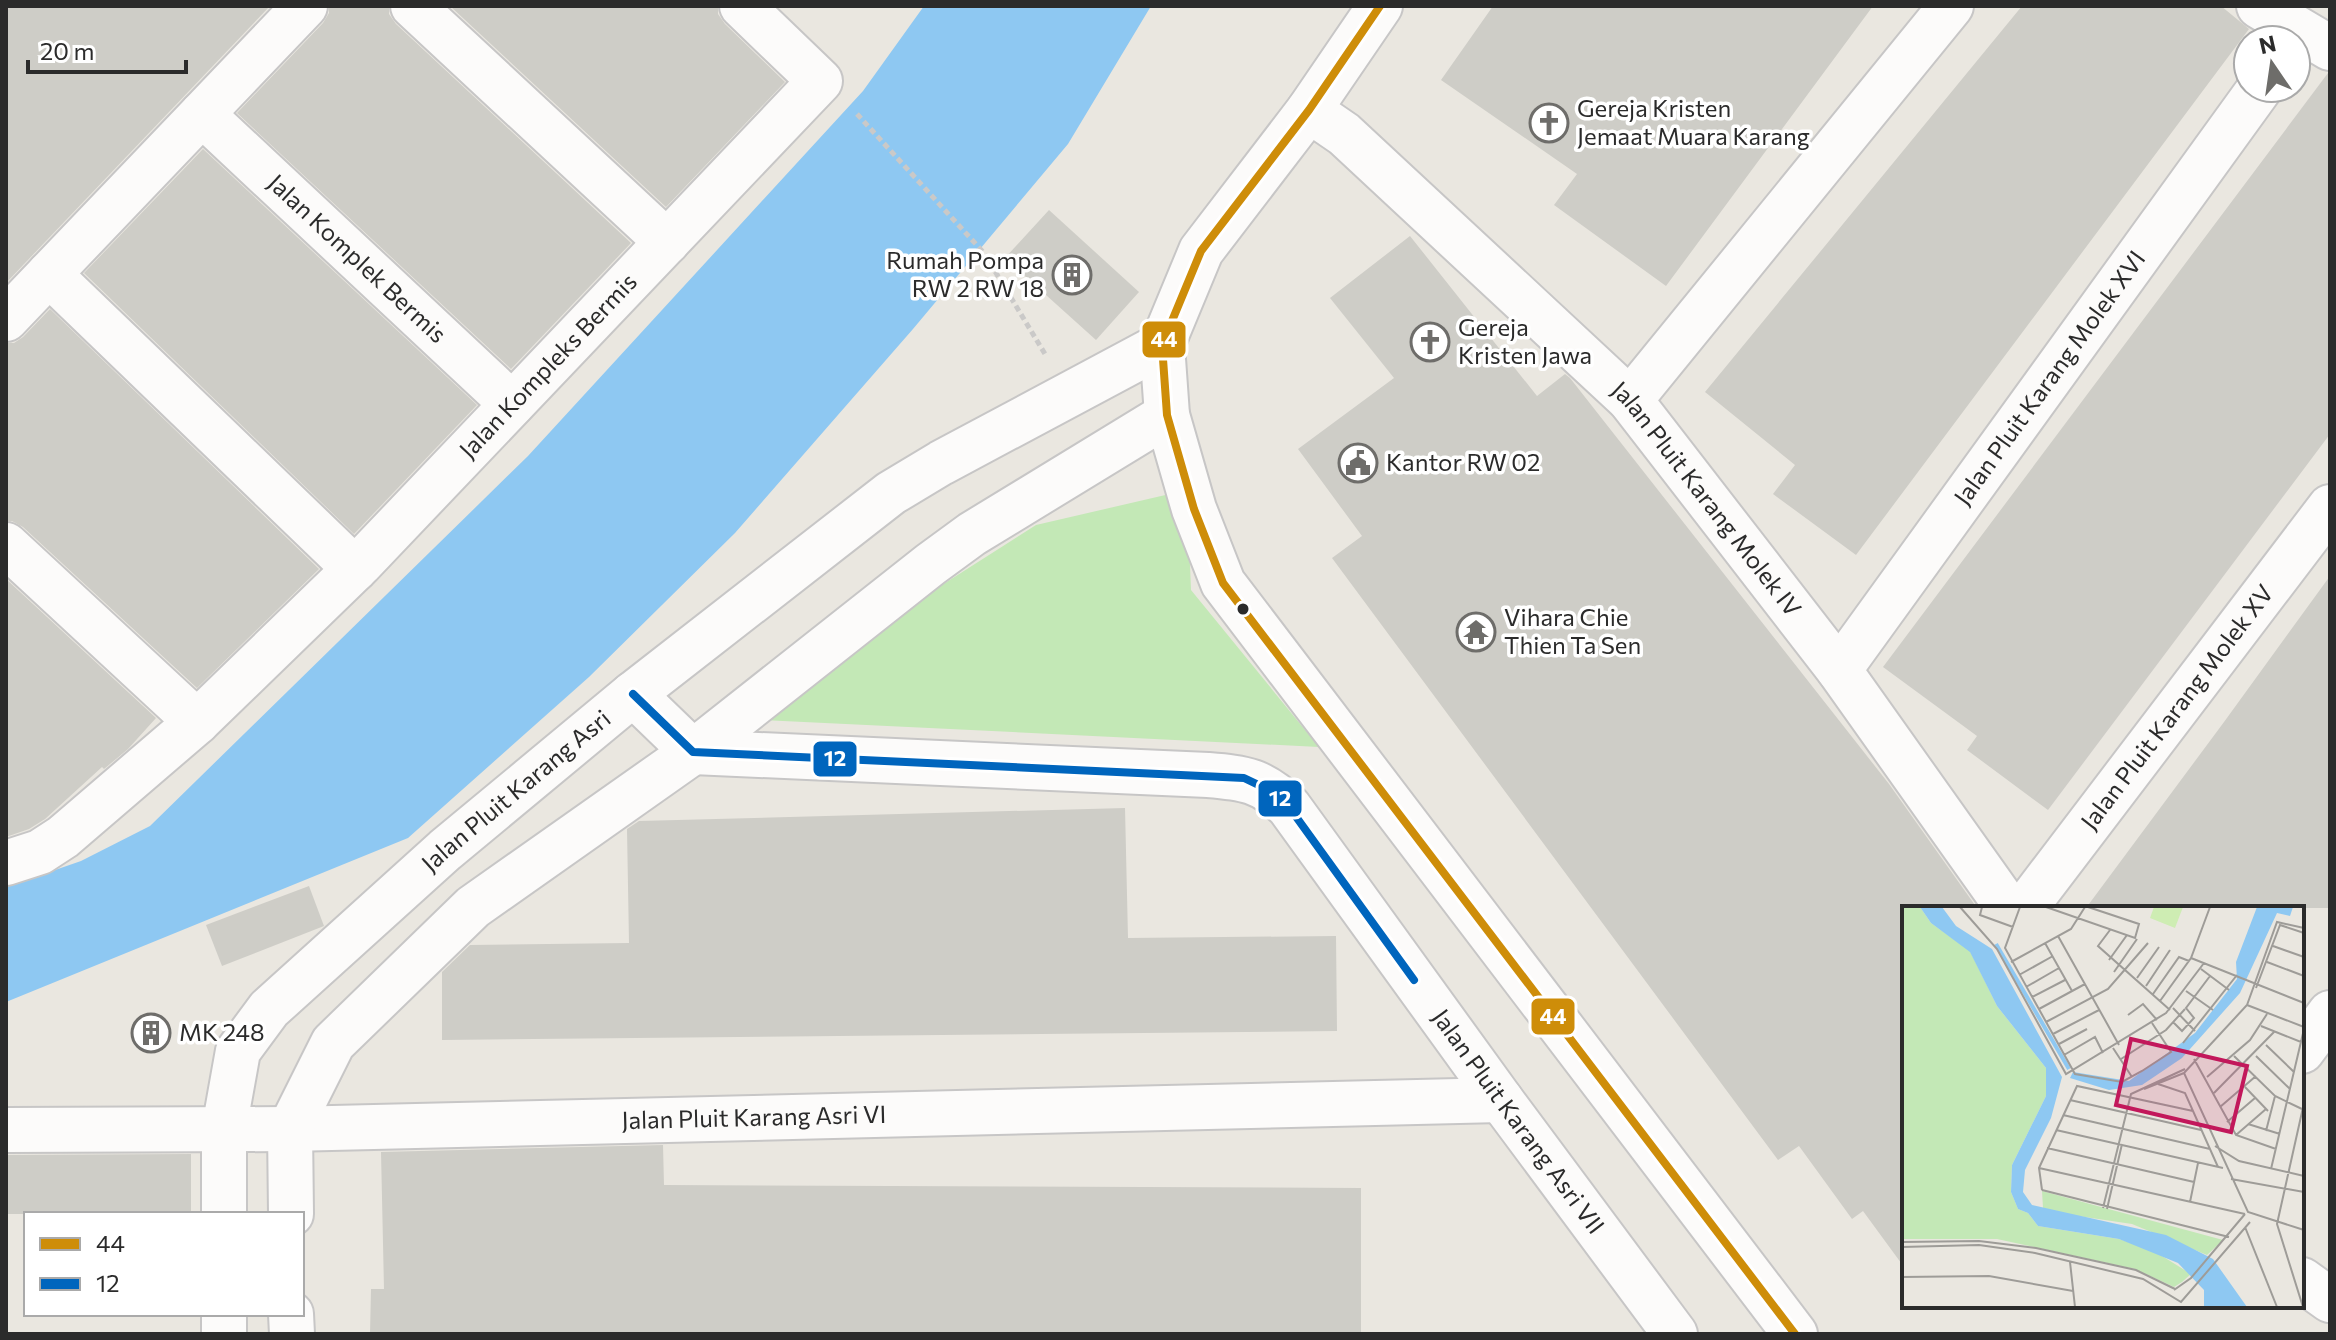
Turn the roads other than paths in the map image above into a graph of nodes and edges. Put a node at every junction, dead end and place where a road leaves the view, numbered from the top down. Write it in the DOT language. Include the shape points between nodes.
graph roads {
  1 [pos="305,6"];
  2 [pos="413,6"];
  3 [pos="742,6"];
  4 [pos="1380,6"];
  5 [pos="1951,6"];
  6 [pos="2259,6"];
  7 [pos="2296,24"];
  8 [pos="2248,104"];
  9 [pos="1309,110"];
  10 [pos="202,114"];
  11 [pos="667,242"];
  12 [pos="49,274"];
  13 [pos="6,319"];
  14 [pos="1162,345"];
  15 [pos="1630,400"];
  16 [pos="512,404"];
  17 [pos="1167,415"];
  18 [pos="2330,507"];
  19 [pos="6,545"];
  20 [pos="355,569"];
  21 [pos="1839,670"];
  22 [pos="633,694"];
  23 [pos="197,722"];
  24 [pos="693,752"];
  25 [pos="6,863"];
  26 [pos="2007,906"];
  27 [pos="2027,906"];
  28 [pos="2330,1013"];
  29 [pos="2304,1048"];
  30 [pos="1501,1100"];
  31 [pos="224,1129"];
  32 [pos="290,1129"];
  33 [pos="6,1130"];
  34 [pos="224,1212"];
  35 [pos="291,1212"];
  36 [pos="2304,1281"];
  37 [pos="2330,1300"];
  38 [pos="1675,1334"];
  39 [pos="1795,1334"];
  1 -- 10 [label="street"];
  2 -- 11 [label="street"];
  3 -- 11 [label="street, Jalan Kompleks Bermis" via="820,81"];
  4 -- 9 [label="street"];
  5 -- 15 [label="street"];
  6 -- 7 [label="street"];
  8 -- 21 [label="street, Jalan Pluit Karang Molek XVI"];
  9 -- 14 [label="street" via="1201,251"];
  9 -- 15 [label="street, Jalan Pluit Karang Molek IV" via="1344,134"];
  10 -- 12 [label="street"];
  10 -- 16 [label="street, Jalan Komplek Bermis"];
  11 -- 16 [label="street, Jalan Kompleks Bermis"];
  12 -- 13 [label="street"];
  12 -- 20 [label="street"];
  14 -- 17 [label="street"];
  14 -- 22 [label="street, Jalan Pluit Karang Asri" via="891,493"];
  15 -- 21 [label="street, Jalan Pluit Karang Molek IV"];
  16 -- 20 [label="street, Jalan Kompleks Bermis"];
  17 -- 24 [label="street" via="972,534"];
  17 -- 39 [label="street" via="1194,509 1223,583"];
  18 -- 27 [label="street, Jalan Pluit Karang Molek XV"];
  19 -- 23 [label="street"];
  20 -- 23 [label="street, Jalan Kompleks Bermis"];
  21 -- 26 [label="street, Jalan Pluit Karang Molek IV"];
  22 -- 24 [label="street"];
  22 -- 31 [label="street, Jalan Pluit Karang Asri" via="445,850 269,1009 238,1051"];
  23 -- 25 [label="street, Jalan Kompleks Bermis" via="63,837 40,852"];
  24 -- 30 [label="street, Jalan Pluit Karang Asri VII" via="1244,778 1289,807"];
  24 -- 32 [label="street" via="473,907 333,1043"];
  28 -- 29 [label="street"];
  30 -- 32 [label="street, Jalan Pluit Karang Asri VI"];
  30 -- 38 [label="street, Jalan Pluit Karang Asri VII"];
  31 -- 32 [label="street, Jalan Pluit Karang Asri VI"];
  31 -- 33 [label="street, Jalan Pluit Karang Asri VI"];
  31 -- 34 [label="street, Jalan Pluit Karang Asri"];
  32 -- 35 [label="street"];
  36 -- 37 [label="street"];
}
